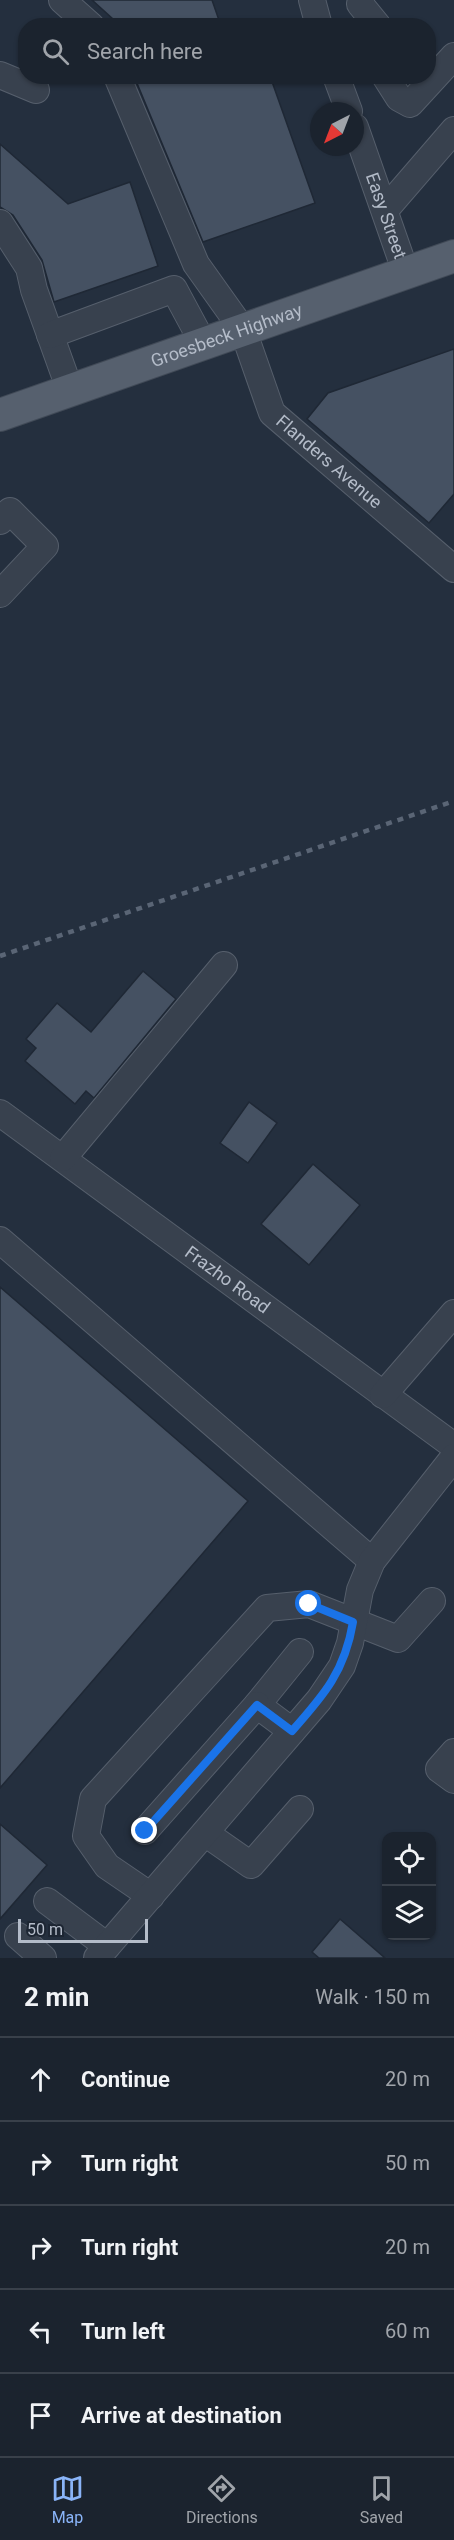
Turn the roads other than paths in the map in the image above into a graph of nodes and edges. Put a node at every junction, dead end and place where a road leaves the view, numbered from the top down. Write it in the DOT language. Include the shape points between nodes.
graph roads {
  1 [pos="62,0"];
  2 [pos="312,0"];
  3 [pos="361,0"];
  4 [pos="82,18"];
  5 [pos="317,18"];
  6 [pos="371,18"];
  7 [pos="454,56"];
  8 [pos="0,75"];
  9 [pos="436,76"];
  10 [pos="18,82"];
  11 [pos="22,84"];
  12 [pos="120,84"];
  13 [pos="339,84"];
  14 [pos="390,84"];
  15 [pos="429,84"];
  16 [pos="36,90"];
  17 [pos="346,102"];
  18 [pos="454,130"];
  19 [pos="364,151"];
  20 [pos="386,210"];
  21 [pos="0,223"];
  22 [pos="454,256"];
  23 [pos="405,273"];
  24 [pos="243,330"];
  25 [pos="50,335"];
  26 [pos="203,343"];
  27 [pos="70,390"];
  28 [pos="0,415"];
  29 [pos="0,520"];
  30 [pos="454,569"];
  31 [pos="0,594"];
  32 [pos="224,965"];
  33 [pos="0,1113"];
  34 [pos="63,1158"];
  35 [pos="0,1240"];
  36 [pos="454,1313"];
  37 [pos="383,1395"];
  38 [pos="454,1446"];
  39 [pos="454,1457"];
  40 [pos="372,1561"];
  41 [pos="432,1601"];
  42 [pos="353,1622"];
  43 [pos="300,1652"];
  44 [pos="257,1705"];
  45 [pos="292,1731"];
  46 [pos="300,1809"];
  47 [pos="145,1831"];
  48 [pos="205,1833"];
  49 [pos="151,1896"];
  50 [pos="47,1901"];
  51 [pos="18,1936"];
  52 [pos="102,1952"];
  53 [pos="43,1958"];
  1 -- 4 [label="street"];
  2 -- 5 [label="street"];
  3 -- 6 [label="street"];
  7 -- 9 [label="street"];
  8 -- 10 [label="street"];
  11 -- 16 [label="street"];
  12 -- 24 [label="street, Flanders Avenue" via="196,264"];
  13 -- 17 [label="street"];
  14 -- 15 [label="street" via="399,98 411,104"];
  18 -- 20 [label="street"];
  19 -- 20 [label="street, Easy Street"];
  20 -- 23 [label="street, Easy Street"];
  21 -- 25 [label="street" via="29,268"];
  22 -- 23 [label="main road, Groesbeck Highway"];
  23 -- 24 [label="main road, Groesbeck Highway"];
  24 -- 26 [label="main road, Groesbeck Highway"];
  24 -- 30 [label="street, Flanders Avenue" via="272,413"];
  25 -- 26 [label="street" via="174,289"];
  25 -- 27 [label="street"];
  26 -- 27 [label="main road, Groesbeck Highway"];
  27 -- 28 [label="main road, Groesbeck Highway"];
  29 -- 31 [label="street" via="10,511 45,546"];
  32 -- 34 [label="street"];
  33 -- 34 [label="street, Frazho Road"];
  34 -- 37 [label="street, Frazho Road"];
  35 -- 40 [label="street"];
  36 -- 37 [label="street"];
  37 -- 38 [label="street, Frazho Road"];
  39 -- 40 [label="street"];
  40 -- 42 [label="street"];
  41 -- 42 [label="street" via="398,1638"];
  42 -- 45 [label="street" via="342,1666"];
  42 -- 49 [label="street" via="309,1604 267,1608 93,1799 86,1836 107,1866"];
  43 -- 44 [label="street"];
  44 -- 45 [label="street"];
  44 -- 47 [label="street"];
  45 -- 48 [label="street"];
  46 -- 48 [label="street" via="251,1865"];
  48 -- 49 [label="street"];
  49 -- 52 [label="street"];
  50 -- 52 [label="street"];
  51 -- 53 [label="street"];
}
